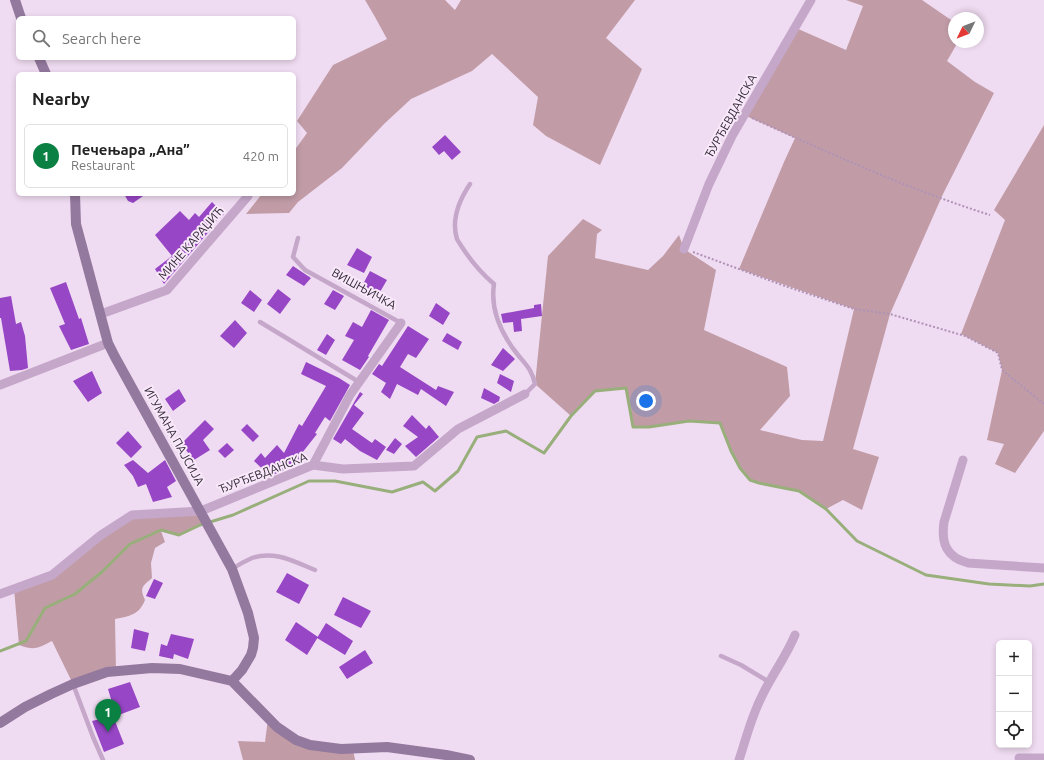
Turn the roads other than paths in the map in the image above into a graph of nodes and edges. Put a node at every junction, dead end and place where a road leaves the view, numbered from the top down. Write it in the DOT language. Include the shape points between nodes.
graph roads {
  1 [pos="14,0"];
  2 [pos="811,0"];
  3 [pos="19,16"];
  4 [pos="40,60"];
  5 [pos="45,72"];
  6 [pos="470,184"];
  7 [pos="75,196"];
  8 [pos="248,196"];
  9 [pos="298,238"];
  10 [pos="684,249"];
  11 [pos="101,314"];
  12 [pos="260,322"];
  13 [pos="401,323"];
  14 [pos="108,343"];
  15 [pos="359,382"];
  16 [pos="0,385"];
  17 [pos="525,394"];
  18 [pos="963,460"];
  19 [pos="313,465"];
  20 [pos="201,510"];
  21 [pos="1044,568"];
  22 [pos="232,569"];
  23 [pos="315,570"];
  24 [pos="0,594"];
  25 [pos="795,635"];
  26 [pos="721,656"];
  27 [pos="232,681"];
  28 [pos="769,682"];
  29 [pos="73,684"];
  30 [pos="0,723"];
  31 [pos="445,758"];
  32 [pos="1019,758"];
  33 [pos="1044,758"];
  34 [pos="103,760"];
  35 [pos="470,760"];
  36 [pos="739,760"];
  1 -- 3 [label="street"];
  2 -- 10 [label="street, ЂУРЂЕВДАНСКА" via="732,136 709,184"];
  4 -- 5 [label="street"];
  6 -- 17 [label="lane, ЂУРЂЕВДАНСКА" via="459,205 455,220 457,239 469,259 494,284 496,315 506,338 533,373 535,384"];
  7 -- 11 [label="street, ИГУМАНА ПАЈСИЈА" via="76,224"];
  8 -- 11 [label="street, МИНЕ КАРАЏИЋ" via="167,290"];
  9 -- 13 [label="lane, ВИШЊИЧКА" via="293,257 305,270"];
  11 -- 14 [label="street, ИГУМАНА ПАЈСИЈА"];
  12 -- 15 [label="lane"];
  13 -- 15 [label="street, ВИШЊИЧКА"];
  14 -- 16 [label="street"];
  14 -- 20 [label="street, ИГУМАНА ПАЈСИЈА"];
  15 -- 19 [label="street, ВИШЊИЧКА"];
  17 -- 19 [label="street, ЂУРЂЕВДАНСКА" via="458,429 414,466 343,469"];
  18 -- 21 [label="street" via="942,532 943,542 952,556 968,563"];
  19 -- 20 [label="street, ЂУРЂЕВДАНСКА"];
  20 -- 22 [label="street, ИГУМАНА ПАЈСИЈА"];
  20 -- 24 [label="street, ЂУРЂЕВДАНСКА" via="132,515 101,535 52,575"];
  22 -- 23 [label="lane" via="250,559 265,555 283,557"];
  22 -- 27 [label="street, ИГУМАНА ПАЈСИЈА" via="254,638 251,655"];
  25 -- 28 [label="street"];
  26 -- 28 [label="lane"];
  27 -- 29 [label="street" via="180,669 152,668 107,672"];
  27 -- 31 [label="street" via="277,727 296,740 310,745 341,749 387,747"];
  28 -- 36 [label="street" via="752,717"];
  29 -- 30 [label="street" via="25,707"];
  29 -- 34 [label="lane"];
  31 -- 35 [label="street"];
  32 -- 33 [label="street"];
}
